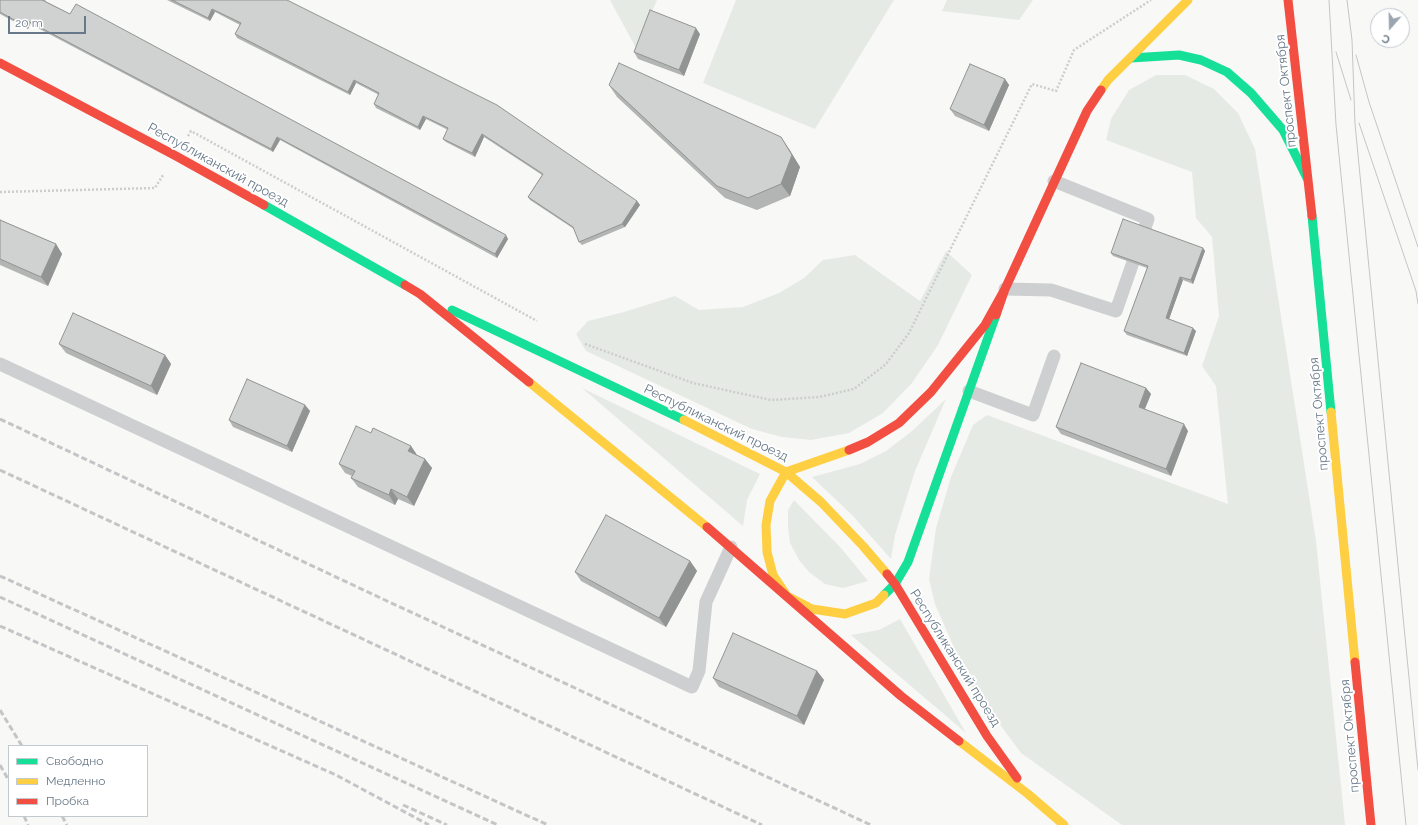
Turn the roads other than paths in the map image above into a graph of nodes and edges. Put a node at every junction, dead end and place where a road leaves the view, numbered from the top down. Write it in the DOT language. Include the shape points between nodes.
graph roads {
  1 [pos="1188,0"];
  2 [pos="1288,0"];
  3 [pos="1131,58"];
  4 [pos="0,63"];
  5 [pos="1054,181"];
  6 [pos="1309,182"];
  7 [pos="1005,289"];
  8 [pos="420,294"];
  9 [pos="1054,356"];
  10 [pos="0,364"];
  11 [pos="969,391"];
  12 [pos="786,472"];
  13 [pos="731,547"];
  14 [pos="895,584"];
  15 [pos="787,596"];
  16 [pos="1028,794"];
  17 [pos="1064,825"];
  18 [pos="1371,825"];
  1 -- 3 [label="main road"];
  2 -- 6 [label="main road, проспект Октября"];
  3 -- 5 [label="main road" via="1108,80 1087,111"];
  3 -- 6 [label="main road" via="1180,56 1201,60 1227,72 1251,93 1283,130"];
  4 -- 8 [label="main road, Республиканский проезд" via="176,156"];
  5 -- 7 [label="main road"];
  5 -- 7 [label="lane" via="1148,219 1116,311 1051,290"];
  6 -- 18 [label="main road, проспект Октября"];
  7 -- 11 [label="main road"];
  7 -- 12 [label="main road" via="985,325 970,344 931,392 899,423 868,442"];
  8 -- 12 [label="main road, Республиканский проезд"];
  8 -- 13 [label="main road, Республиканский проезд"];
  9 -- 11 [label="lane" via="1033,415"];
  10 -- 13 [label="lane" via="692,687 699,671 706,602"];
  11 -- 14 [label="main road" via="908,562"];
  12 -- 14 [label="main road, Республиканский проезд" via="821,502"];
  12 -- 15 [label="main road" via="770,502 766,525 767,552 773,575"];
  13 -- 15 [label="main road, Республиканский проезд"];
  14 -- 15 [label="main road" via="876,603 845,614 812,609"];
  14 -- 16 [label="main road, Республиканский проезд" via="987,736"];
  15 -- 16 [label="main road, Республиканский проезд" via="901,696"];
  16 -- 17 [label="main road, Республиканский проезд"];
}
